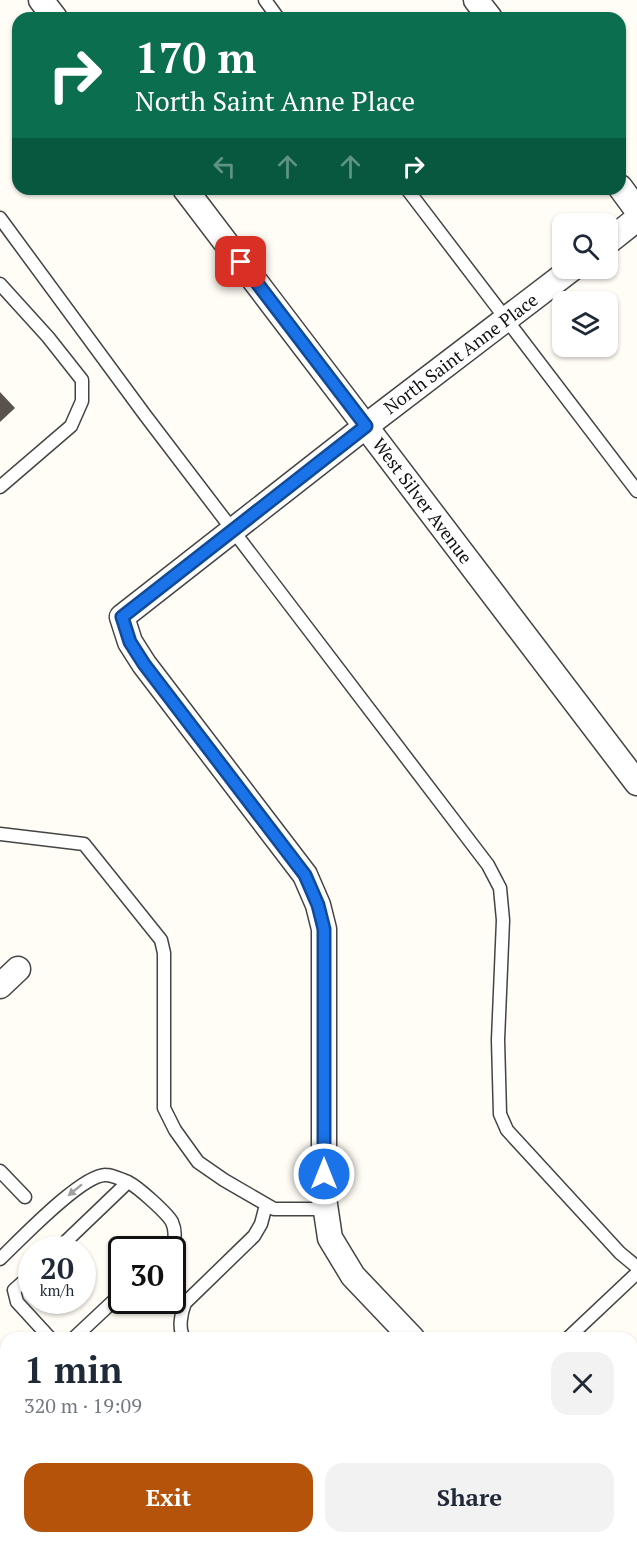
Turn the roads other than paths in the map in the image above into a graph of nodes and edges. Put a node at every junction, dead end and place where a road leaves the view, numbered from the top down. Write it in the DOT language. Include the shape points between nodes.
graph roads {
  1 [pos="476,0"];
  2 [pos="485,12"];
  3 [pos="190,195"];
  4 [pos="412,195"];
  5 [pos="626,195"];
  6 [pos="637,210"];
  7 [pos="0,218"];
  8 [pos="637,219"];
  9 [pos="0,231"];
  10 [pos="618,234"];
  11 [pos="13,236"];
  12 [pos="559,279"];
  13 [pos="0,284"];
  14 [pos="507,320"];
  15 [pos="366,426"];
  16 [pos="0,487"];
  17 [pos="637,491"];
  18 [pos="234,530"];
  19 [pos="637,783"];
  20 [pos="0,834"];
  21 [pos="18,969"];
  22 [pos="0,986"];
  23 [pos="0,1171"];
  24 [pos="128,1182"];
  25 [pos="26,1197"];
  26 [pos="266,1205"];
  27 [pos="325,1209"];
  28 [pos="72,1236"];
  29 [pos="175,1236"];
  30 [pos="0,1259"];
  31 [pos="637,1267"];
  32 [pos="637,1273"];
  33 [pos="18,1286"];
  34 [pos="18,1304"];
  35 [pos="108,1306"];
  36 [pos="27,1314"];
  37 [pos="44,1332"];
  38 [pos="80,1332"];
  39 [pos="182,1332"];
  40 [pos="406,1332"];
  41 [pos="574,1332"];
  1 -- 2 [label="street"];
  3 -- 15 [label="street, West Silver Avenue"];
  4 -- 14 [label="lane"];
  5 -- 6 [label="street"];
  7 -- 11 [label="lane"];
  8 -- 10 [label="street"];
  9 -- 11 [label="lane"];
  11 -- 18 [label="lane"];
  12 -- 14 [label="street, North Saint Anne Place"];
  13 -- 16 [label="lane" via="82,380 82,401 71,426"];
  14 -- 15 [label="street, North Saint Anne Place"];
  14 -- 17 [label="lane"];
  15 -- 18 [label="street, North Saint Anne Place"];
  15 -- 19 [label="street, West Silver Avenue"];
  18 -- 27 [label="street, North Saint Anne Place" via="122,617 130,642 144,664 305,875 318,905 324,929"];
  18 -- 31 [label="lane" via="488,865 500,888 503,920 498,1041 500,1113 507,1130"];
  20 -- 26 [label="lane" via="84,844 161,940 164,1108 198,1162"];
  21 -- 22 [label="street"];
  23 -- 25 [label="lane"];
  24 -- 28 [label="lane"];
  24 -- 29 [label="lane" via="171,1221"];
  24 -- 30 [label="lane, one-way" via="106,1175 92,1177"];
  26 -- 27 [label="lane" via="274,1209"];
  26 -- 39 [label="lane" via="254,1236 185,1303"];
  27 -- 40 [label="street" via="330,1238 353,1276"];
  32 -- 41 [label="lane"];
  33 -- 34 [label="lane" via="14,1290"];
  35 -- 38 [label="lane"];
  36 -- 37 [label="lane"];
}
